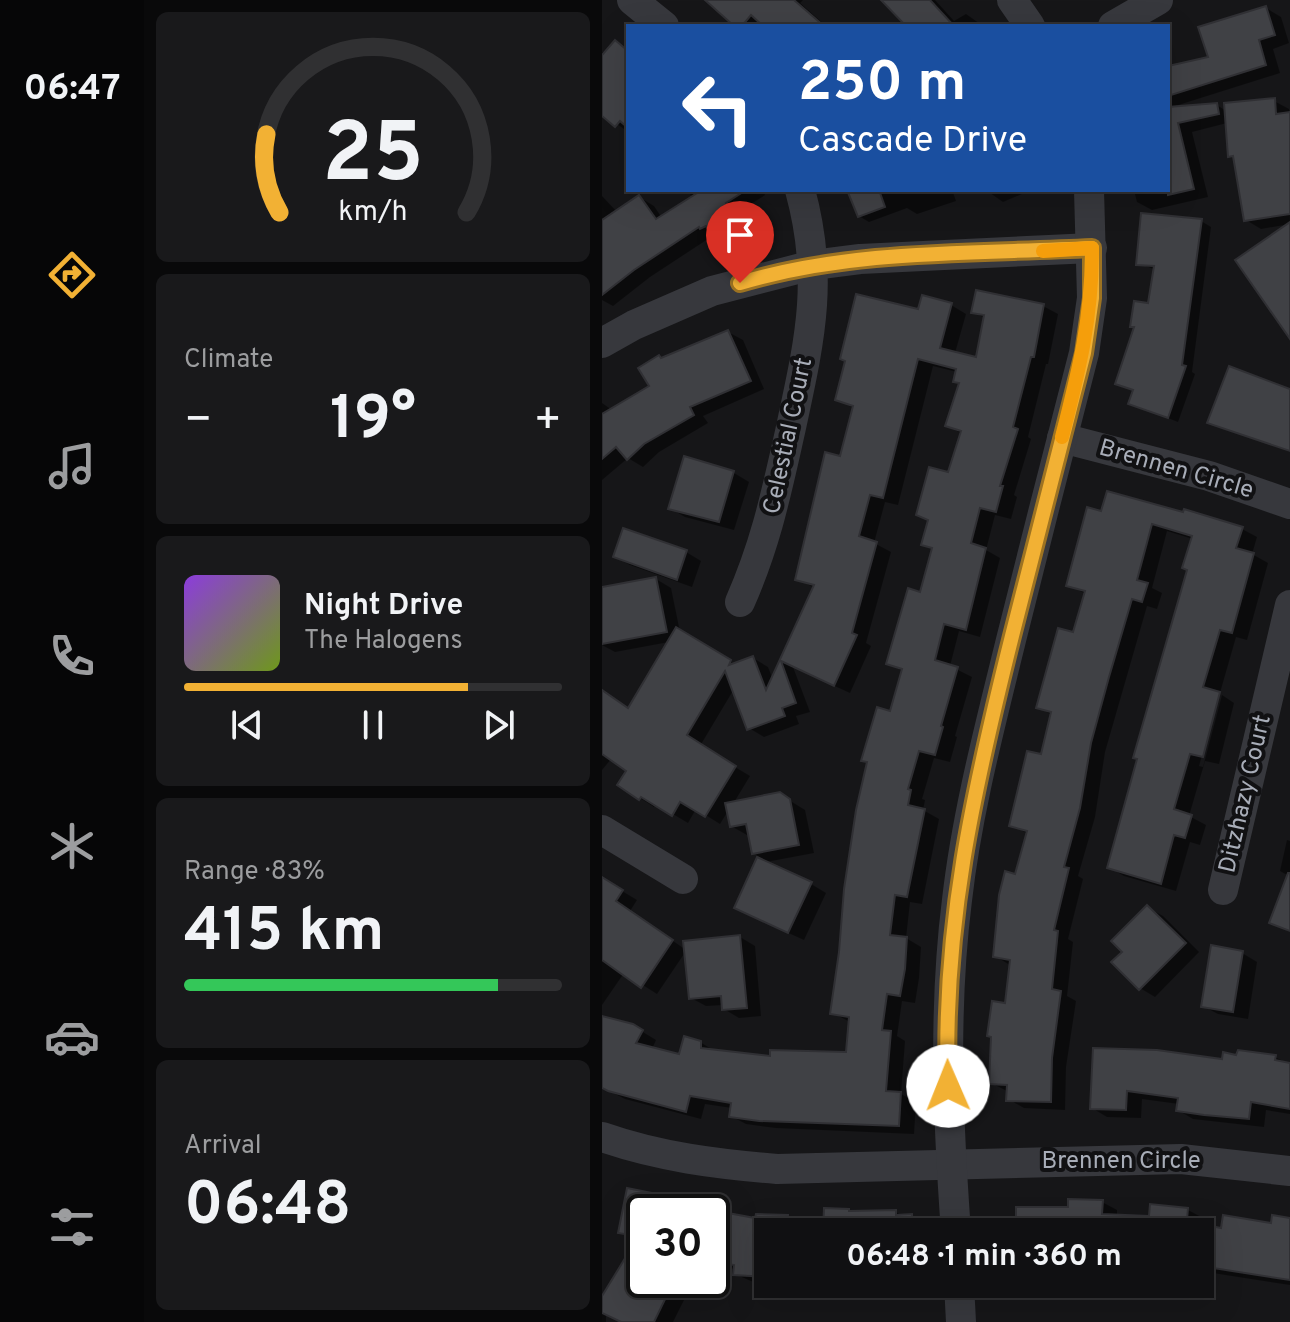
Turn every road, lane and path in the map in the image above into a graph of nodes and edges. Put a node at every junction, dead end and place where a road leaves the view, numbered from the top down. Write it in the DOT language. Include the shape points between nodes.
graph roads {
  1 [pos="632,0"];
  2 [pos="1012,0"];
  3 [pos="1158,0"];
  4 [pos="662,24"];
  5 [pos="1029,24"];
  6 [pos="1116,24"];
  7 [pos="801,192"];
  8 [pos="1089,192"];
  9 [pos="1092,248"];
  10 [pos="813,265"];
  11 [pos="602,343"];
  12 [pos="1062,438"];
  13 [pos="1290,504"];
  14 [pos="740,602"];
  15 [pos="1290,605"];
  16 [pos="602,830"];
  17 [pos="683,879"];
  18 [pos="1223,890"];
  19 [pos="603,1140"];
  20 [pos="951,1163"];
  21 [pos="1290,1171"];
  22 [pos="955,1218"];
  23 [pos="960,1298"];
  24 [pos="961,1322"];
  1 -- 4 [label="street"];
  2 -- 5 [label="street"];
  3 -- 6 [label="street"];
  7 -- 10 [label="street, Celestial Court"];
  8 -- 9 [label="street"];
  9 -- 10 [label="street"];
  9 -- 12 [label="street" via="1084,353"];
  10 -- 11 [label="street" via="712,291"];
  10 -- 14 [label="street, Celestial Court" via="808,348 770,525"];
  12 -- 13 [label="street, Brennen Circle" via="1209,476"];
  12 -- 20 [label="street" via="968,825 949,981"];
  15 -- 18 [label="street, Ditzhazy Court"];
  16 -- 17 [label="street"];
  19 -- 20 [label="street, Brennen Circle" via="711,1164 777,1169"];
  20 -- 21 [label="street, Brennen Circle" via="1181,1159"];
  20 -- 22 [label="street"];
  23 -- 24 [label="street"];
}
